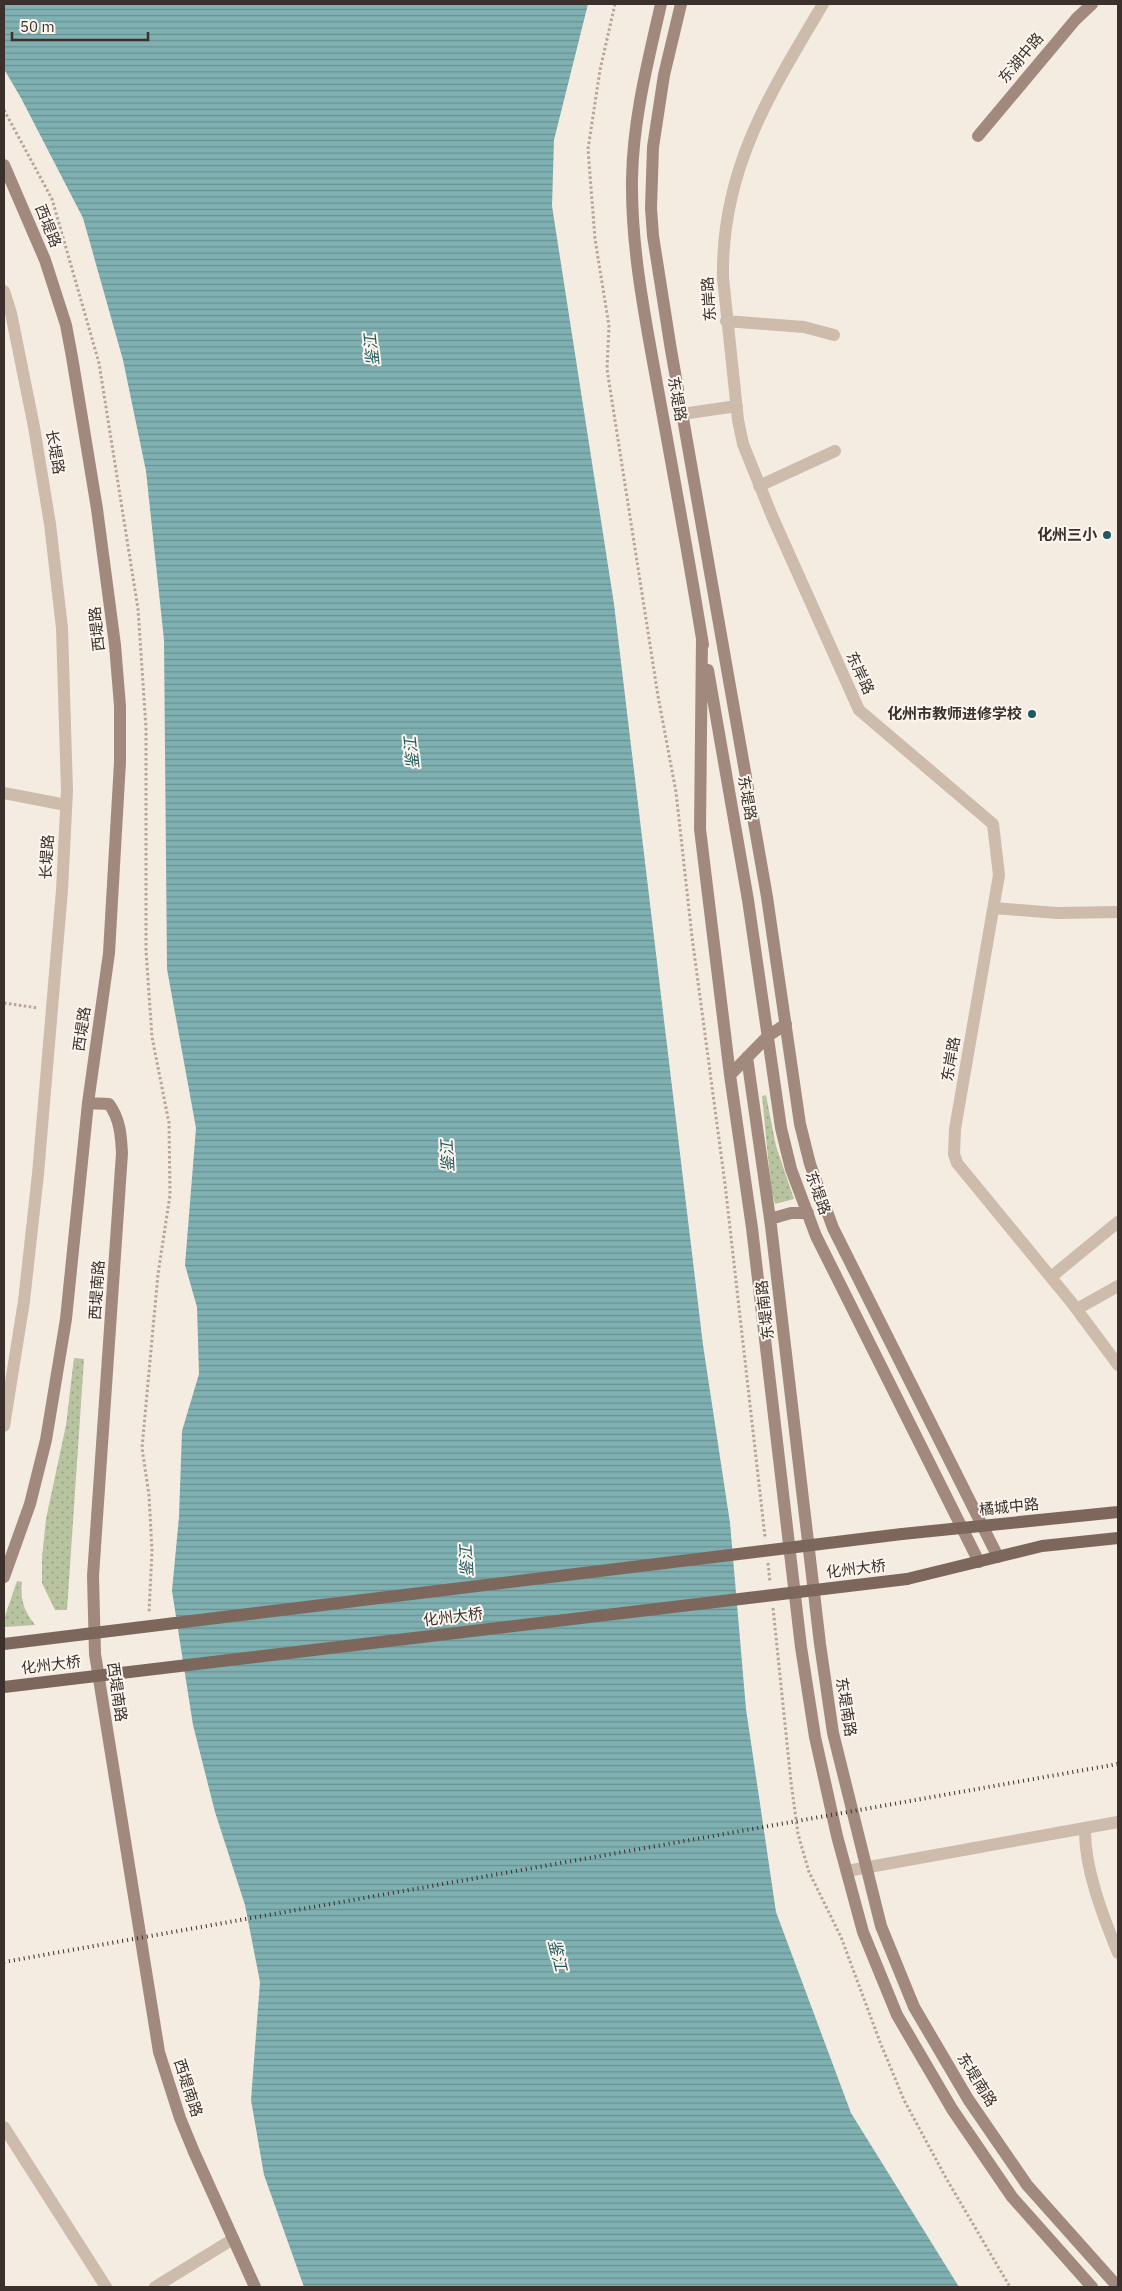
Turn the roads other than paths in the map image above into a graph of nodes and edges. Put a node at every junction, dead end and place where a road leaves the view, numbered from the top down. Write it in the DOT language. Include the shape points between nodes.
graph roads {
  1 [pos="662,4"];
  2 [pos="681,4"];
  3 [pos="823,4"];
  4 [pos="1092,4"];
  5 [pos="978,136"];
  6 [pos="4,165"];
  7 [pos="4,291"];
  8 [pos="726,321"];
  9 [pos="834,335"];
  10 [pos="737,406"];
  11 [pos="682,414"];
  12 [pos="835,451"];
  13 [pos="759,486"];
  14 [pos="702,638"];
  15 [pos="4,794"];
  16 [pos="66,805"];
  17 [pos="994,908"];
  18 [pos="1118,912"];
  19 [pos="786,1024"];
  20 [pos="768,1036"];
  21 [pos="747,1057"];
  22 [pos="730,1075"];
  23 [pos="88,1104"];
  24 [pos="808,1213"];
  25 [pos="770,1219"];
  26 [pos="1118,1222"];
  27 [pos="1051,1277"];
  28 [pos="1118,1286"];
  29 [pos="1077,1310"];
  30 [pos="1118,1366"];
  31 [pos="4,1426"];
  32 [pos="1118,1512"];
  33 [pos="982,1526"];
  34 [pos="962,1528"];
  35 [pos="902,1534"];
  36 [pos="1118,1538"];
  37 [pos="998,1557"];
  38 [pos="979,1562"];
  39 [pos="4,1577"];
  40 [pos="4,1644"];
  41 [pos="4,1687"];
  42 [pos="1118,1822"];
  43 [pos="1085,1828"];
  44 [pos="866,1868"];
  45 [pos="847,1872"];
  46 [pos="1118,1953"];
  47 [pos="4,2127"];
  48 [pos="232,2239"];
  49 [pos="177,2282"];
  50 [pos="106,2287"];
  51 [pos="156,2287"];
  52 [pos="255,2287"];
  53 [pos="1092,2287"];
  54 [pos="1118,2287"];
  1 -- 14 [label="main road, 东堤路" via="646,72 634,146 634,238"];
  2 -- 11 [label="main road, 东堤路" via="658,111 651,208"];
  3 -- 8 [label="street, 东岸路" via="769,96 736,176 722,254"];
  4 -- 5 [label="main road, 东湖中路"];
  6 -- 23 [label="main road, 西堤路" via="45,260 66,325 97,509 116,654 120,716 118,816 109,953"];
  7 -- 16 [label="street, 长堤路" via="34,427 50,524 62,628 67,717"];
  8 -- 9 [label="street" via="804,327"];
  8 -- 10 [label="street, 东岸路"];
  10 -- 11 [label="street"];
  10 -- 13 [label="street, 东岸路" via="743,444"];
  11 -- 19 [label="main road, 东堤路" via="766,888"];
  12 -- 13 [label="street"];
  13 -- 17 [label="street, 东岸路" via="859,710 993,824 999,875"];
  14 -- 20 [label="main road, 东堤路" via="748,900"];
  14 -- 22 [label="main road, 东堤南路" via="700,829"];
  15 -- 16 [label="street"];
  16 -- 31 [label="street, 长堤路" via="62,890 24,1301"];
  17 -- 18 [label="street" via="1057,913"];
  17 -- 27 [label="street, 东岸路" via="955,1129 954,1156"];
  19 -- 20 [label="main road"];
  19 -- 33 [label="main road, 东堤路" via="800,1124 810,1164 834,1228"];
  20 -- 21 [label="main road"];
  20 -- 24 [label="main road, 东堤路" via="781,1128 791,1169"];
  21 -- 22 [label="main road"];
  21 -- 25 [label="main road, 东堤南路"];
  22 -- 45 [label="main road, 东堤南路" via="814,1737"];
  23 -- 39 [label="main road, 西堤路" via="66,1319 46,1440 30,1504"];
  23 -- 48 [label="main road, 西堤南路" via="109,1104 116,1113 122,1153 93,1576 95,1654 159,2052 180,2118"];
  24 -- 25 [label="main road" via="791,1213"];
  24 -- 34 [label="main road, 东堤路" via="816,1236"];
  25 -- 44 [label="main road, 东堤南路" via="822,1662 833,1733"];
  26 -- 27 [label="street"];
  27 -- 29 [label="street, 东岸路"];
  28 -- 29 [label="street"];
  29 -- 30 [label="street, 东岸路"];
  32 -- 33 [label="main road, 橘城中路"];
  33 -- 34 [label="main road, 橘城中路"];
  33 -- 37 [label="main road, 东堤路"];
  34 -- 35 [label="main road, 橘城中路"];
  34 -- 38 [label="main road, 东堤路"];
  35 -- 40 [label="main road, 化州大桥, bridge"];
  36 -- 37 [label="main road" via="1042,1546"];
  37 -- 38 [label="main road"];
  38 -- 41 [label="main road, 化州大桥, bridge" via="907,1579"];
  42 -- 43 [label="street"];
  43 -- 44 [label="street"];
  43 -- 46 [label="street" via="1090,1867"];
  44 -- 45 [label="street"];
  44 -- 54 [label="main road, 东堤南路" via="881,1926 914,2007 968,2099 1027,2186"];
  45 -- 53 [label="main road, 东堤南路" via="863,1932 897,2015 937,2084 1012,2197"];
  47 -- 50 [label="street"];
  48 -- 49 [label="street"];
  48 -- 52 [label="main road, 西堤南路"];
  49 -- 51 [label="street"];
}
